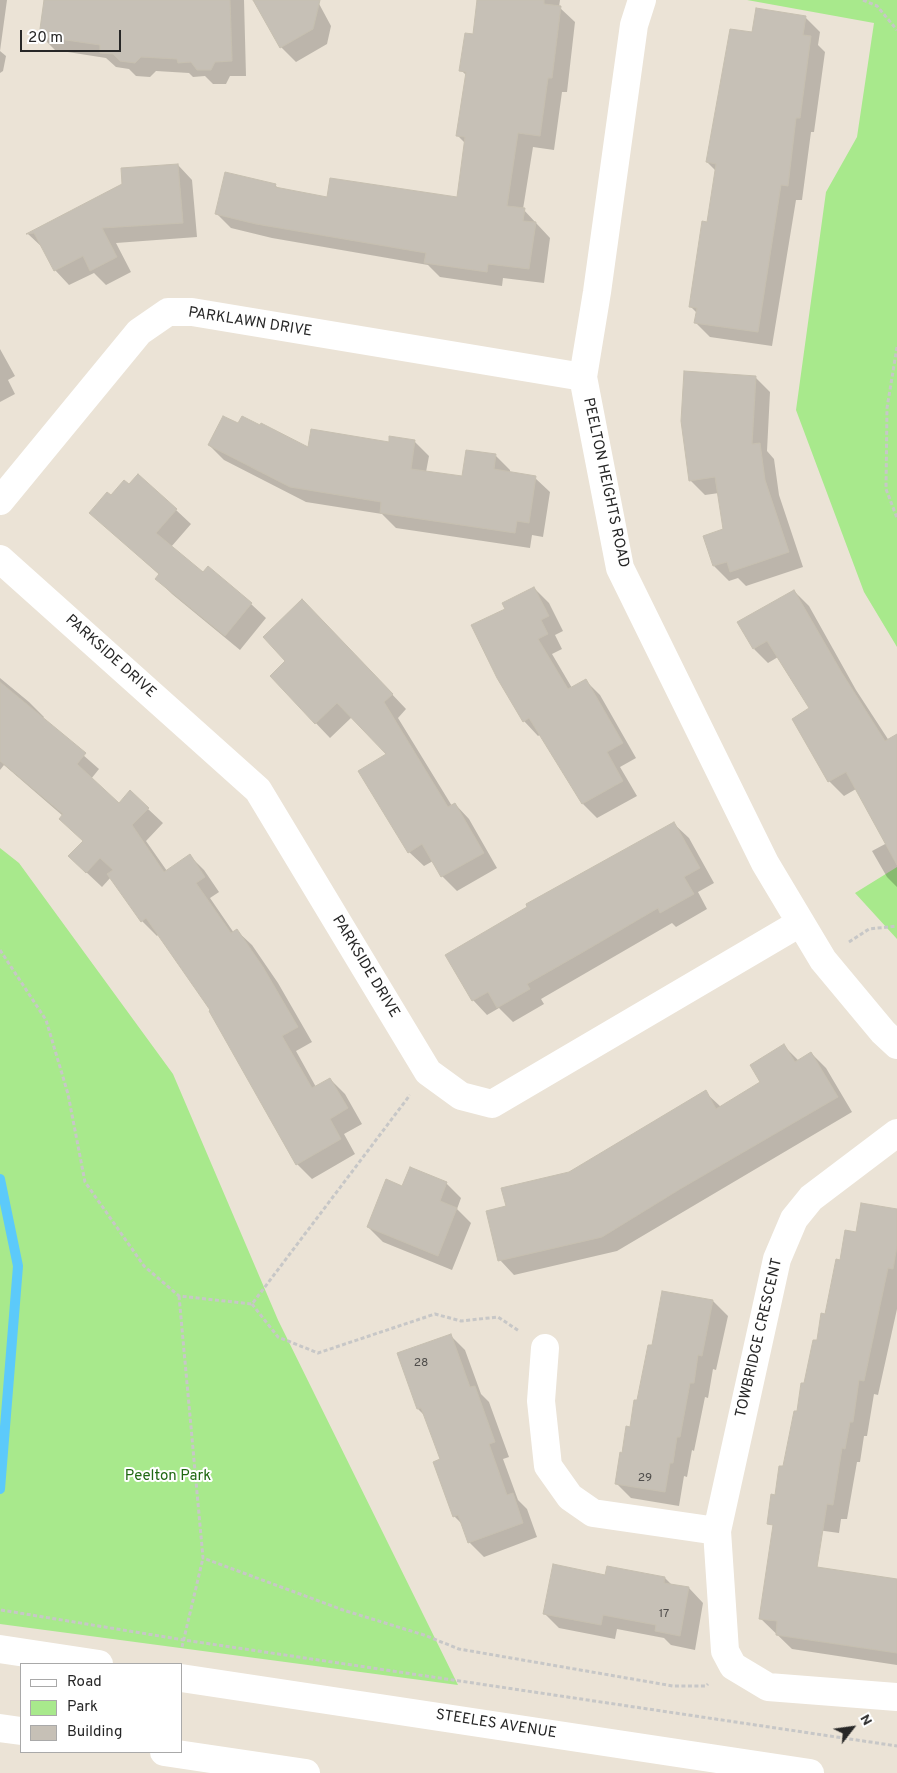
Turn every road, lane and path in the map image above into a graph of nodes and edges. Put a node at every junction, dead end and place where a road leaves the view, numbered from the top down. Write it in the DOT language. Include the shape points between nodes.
graph roads {
  1 [pos="642,0"];
  2 [pos="863,0"];
  3 [pos="897,30"];
  4 [pos="897,347"];
  5 [pos="582,377"];
  6 [pos="0,501"];
  7 [pos="897,518"];
  8 [pos="0,559"];
  9 [pos="800,923"];
  10 [pos="897,926"];
  11 [pos="0,950"];
  12 [pos="823,960"];
  13 [pos="897,1045"];
  14 [pos="428,1072"];
  15 [pos="897,1133"];
  16 [pos="179,1296"];
  17 [pos="252,1304"];
  18 [pos="544,1348"];
  19 [pos="717,1531"];
  20 [pos="203,1558"];
  21 [pos="1,1610"];
  22 [pos="184,1640"];
  23 [pos="0,1649"];
  24 [pos="92,1663"];
  25 [pos="181,1663"];
  26 [pos="733,1666"];
  27 [pos="182,1667"];
  28 [pos="897,1697"];
  29 [pos="0,1728"];
  30 [pos="20,1731"];
  31 [pos="897,1746"];
  32 [pos="171,1753"];
  33 [pos="306,1773"];
  34 [pos="810,1773"];
  1 -- 5 [label="street, PEELTON HEIGHTS ROAD" via="634,26"];
  2 -- 3 [label="path" via="877,6"];
  4 -- 7 [label="path" via="887,408 886,489"];
  5 -- 6 [label="street, PARKLAWN DRIVE" via="192,312 168,312 139,332"];
  5 -- 9 [label="street, PEELTON HEIGHTS ROAD" via="620,568 765,863"];
  8 -- 14 [label="street, PARKSIDE DRIVE" via="258,790"];
  9 -- 12 [label="street, PEELTON HEIGHTS ROAD"];
  9 -- 14 [label="street, PARKSIDE DRIVE" via="492,1104 461,1096"];
  10 -- 12 [label="path" via="869,929"];
  11 -- 16 [label="path" via="46,1020 68,1094 85,1182 144,1266"];
  12 -- 13 [label="street, PEELTON HEIGHTS ROAD"];
  14 -- 17 [label="path"];
  15 -- 19 [label="street, TOWBRIDGE CRESCENT" via="811,1198 794,1219 777,1258"];
  16 -- 17 [label="path"];
  16 -- 20 [label="path"];
  17 -- 18 [label="path" via="278,1337 318,1353 435,1314 461,1321 498,1317"];
  18 -- 19 [label="street" via="541,1402 548,1466 570,1497 593,1513"];
  19 -- 26 [label="street, TOWBRIDGE CRESCENT" via="725,1651"];
  20 -- 22 [label="path"];
  20 -- 26 [label="path" via="458,1649 673,1686 706,1686"];
  21 -- 22 [label="path"];
  22 -- 25 [label="path"];
  22 -- 31 [label="path"];
  23 -- 24 [label="street"];
  26 -- 28 [label="street" via="768,1687"];
  27 -- 34 [label="street, STEELES AVENUE"];
  29 -- 30 [label="street"];
  32 -- 33 [label="street"];
}
